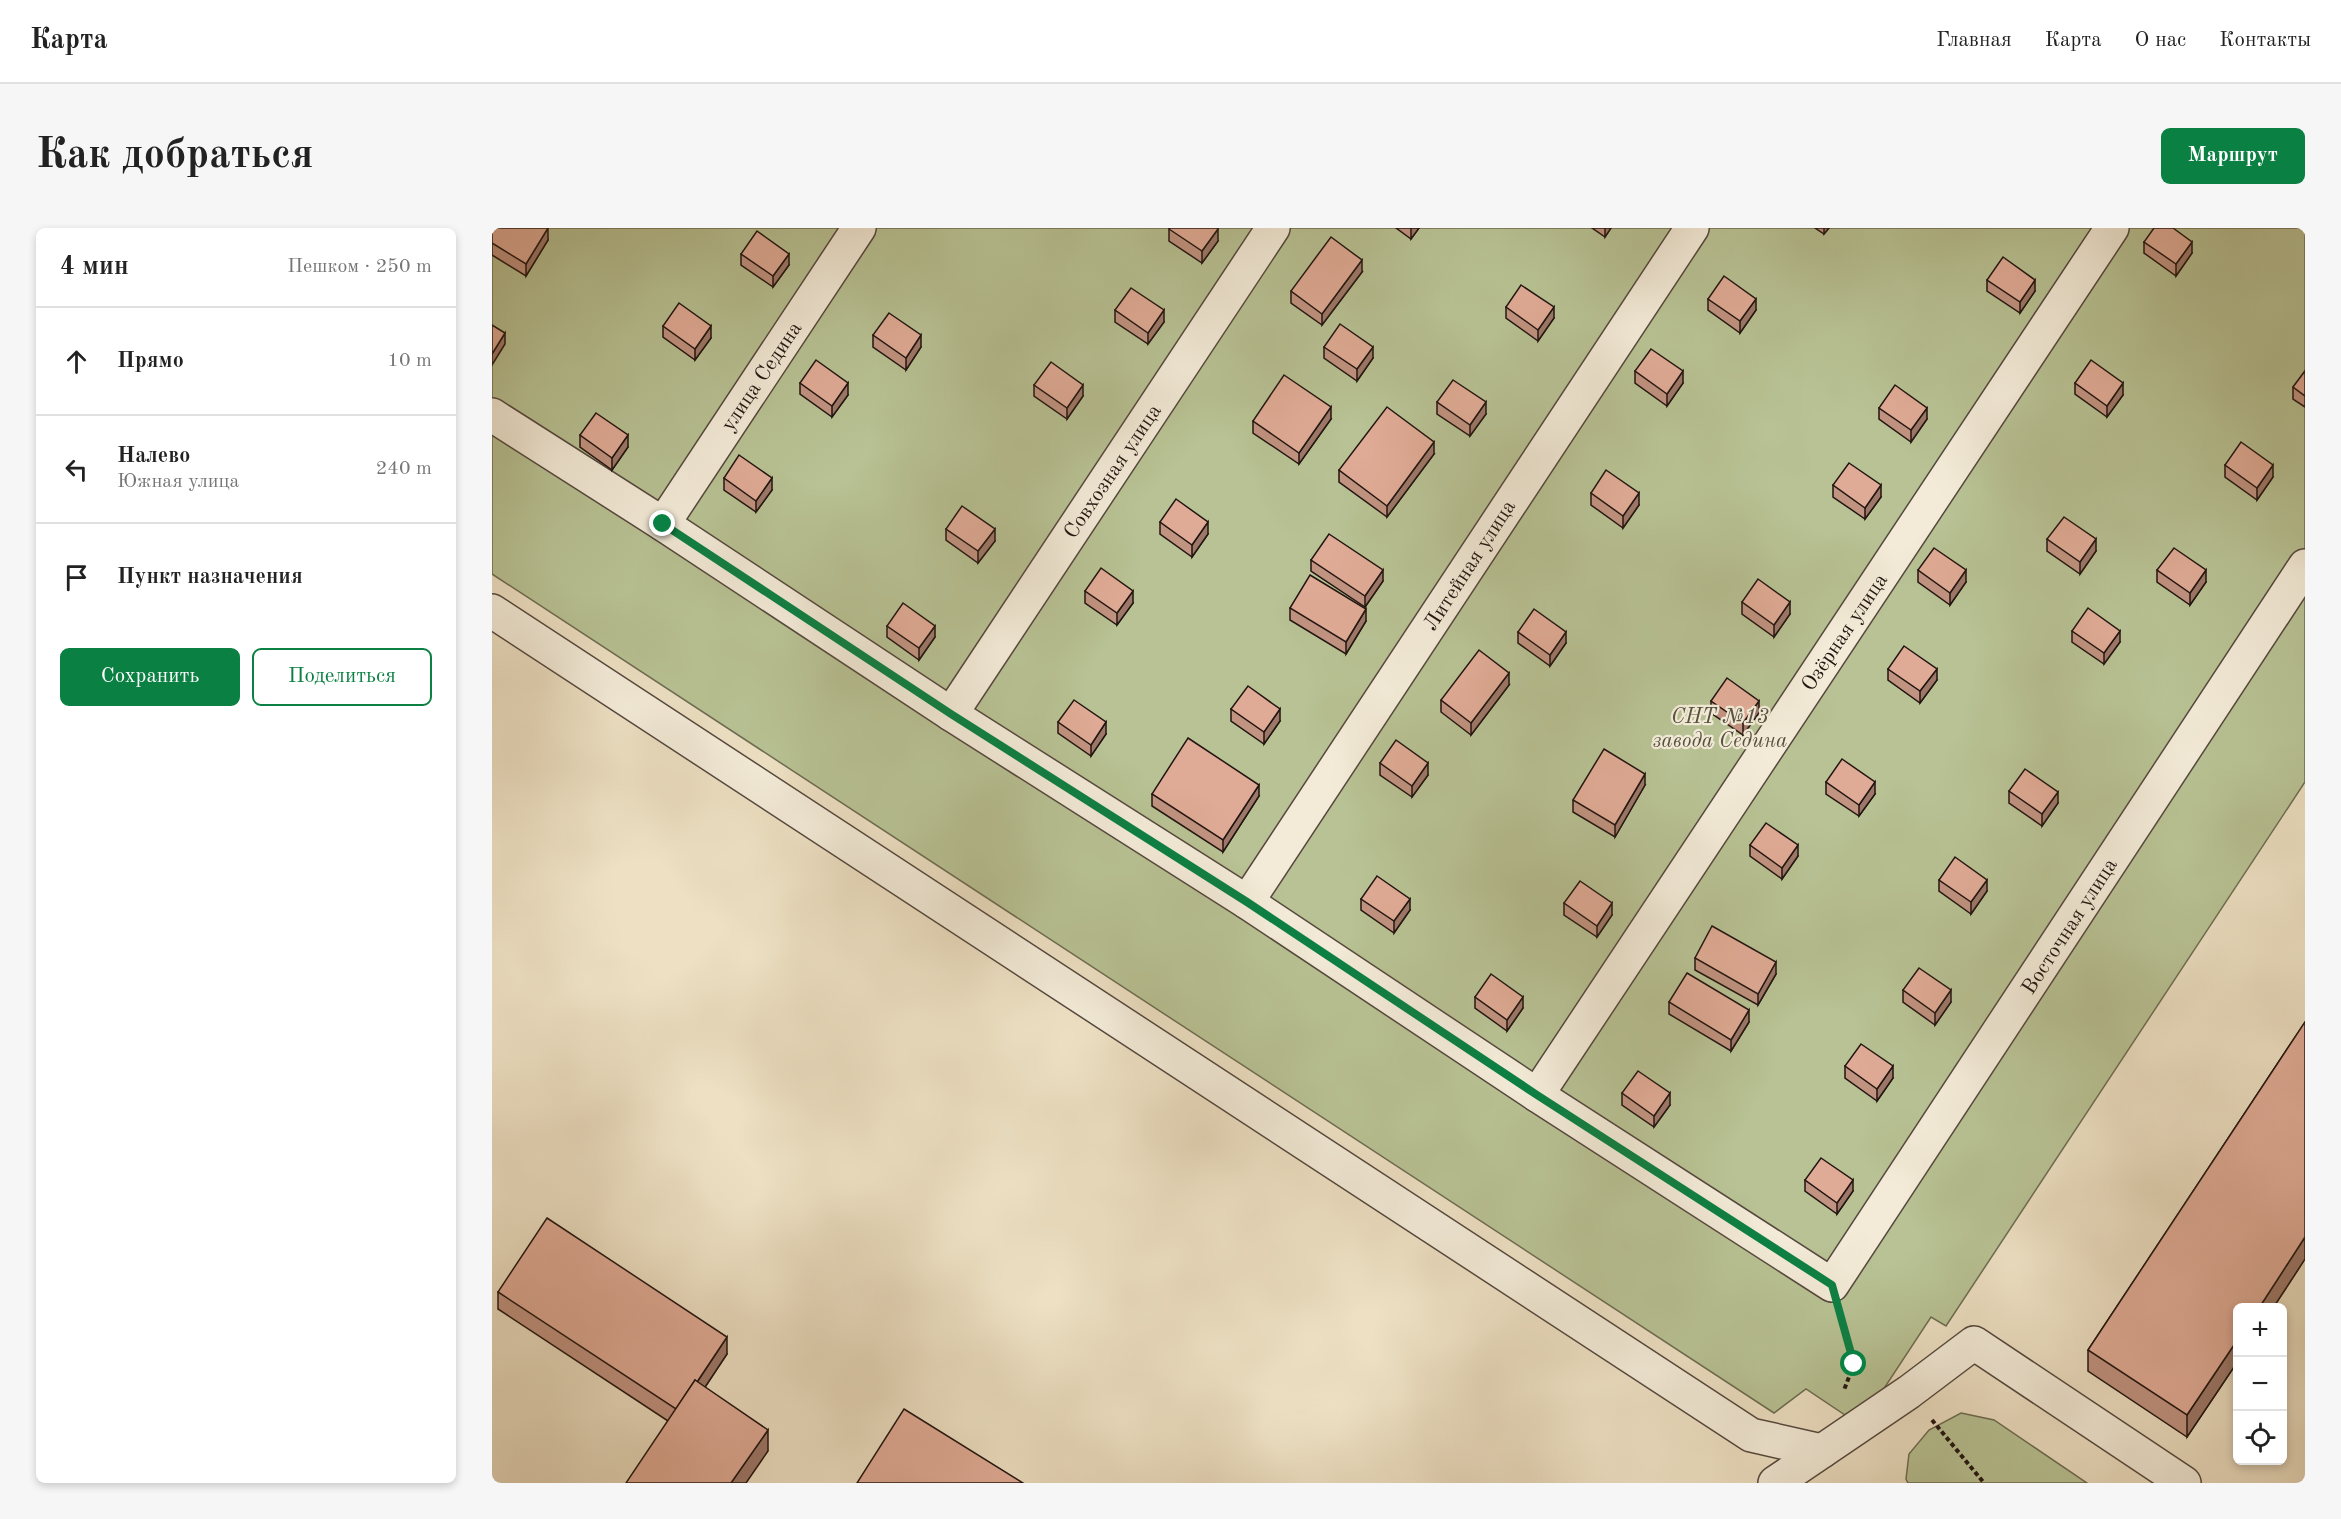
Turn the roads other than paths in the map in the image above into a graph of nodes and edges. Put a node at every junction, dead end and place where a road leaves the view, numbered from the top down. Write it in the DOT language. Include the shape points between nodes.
graph roads {
  1 [pos="859,228"];
  2 [pos="1273,228"];
  3 [pos="1692,228"];
  4 [pos="2112,228"];
  5 [pos="492,415"];
  6 [pos="663,524"];
  7 [pos="2305,566"];
  8 [pos="492,611"];
  9 [pos="951,714"];
  10 [pos="1247,902"];
  11 [pos="1537,1095"];
  12 [pos="1822,1451"];
  13 [pos="1775,1483"];
  14 [pos="2184,1483"];
  1 -- 6 [label="street, улица Седина"];
  2 -- 9 [label="street, Совхозная улица"];
  3 -- 10 [label="street, Литейная улица"];
  4 -- 11 [label="street, Озёрная улица"];
  5 -- 6 [label="street"];
  6 -- 9 [label="street"];
  7 -- 11 [label="street, Восточная улица" via="1832,1285"];
  8 -- 12 [label="street" via="1751,1435"];
  9 -- 10 [label="street"];
  10 -- 11 [label="street"];
  12 -- 13 [label="street"];
  12 -- 14 [label="street" via="1974,1343"];
}
